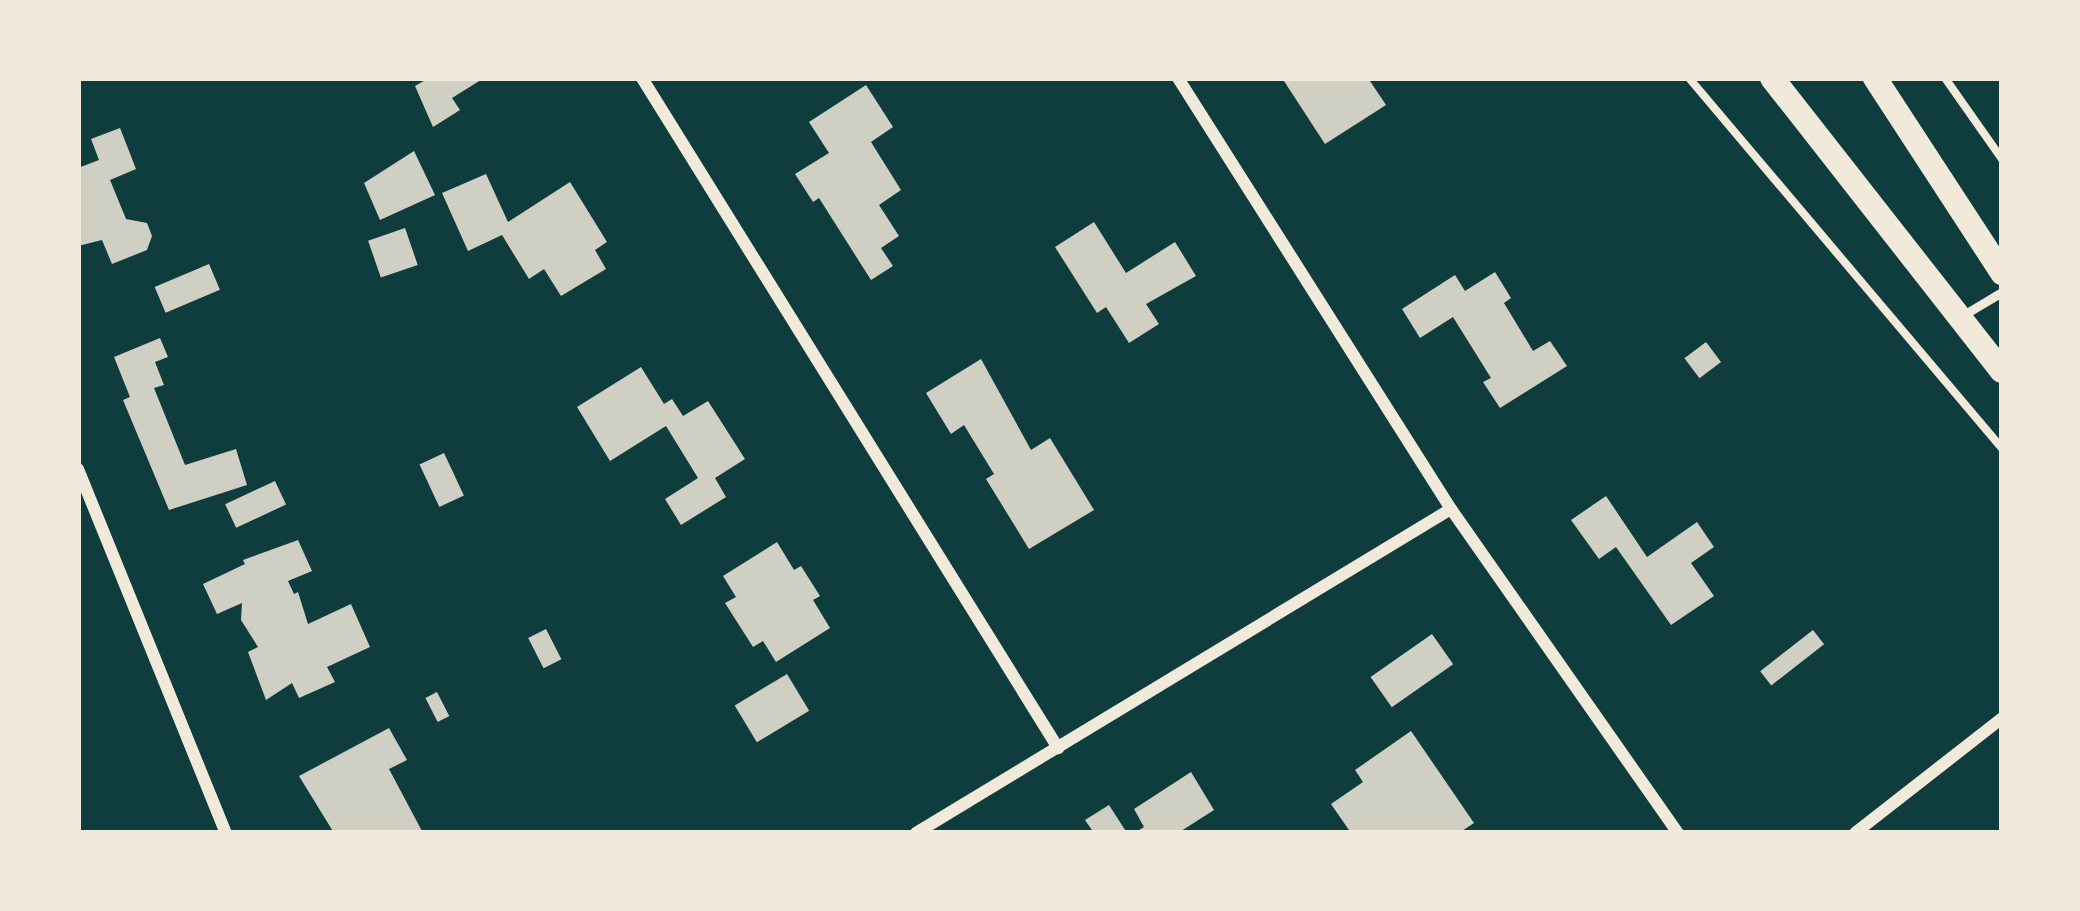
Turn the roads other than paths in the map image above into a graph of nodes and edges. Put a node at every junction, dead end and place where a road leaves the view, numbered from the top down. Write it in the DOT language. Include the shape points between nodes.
graph roads {
  1 [pos="642,78"];
  2 [pos="1178,78"];
  3 [pos="1772,78"];
  4 [pos="1875,78"];
  5 [pos="2002,272"];
  6 [pos="2002,292"];
  7 [pos="1960,317"];
  8 [pos="2002,371"];
  9 [pos="78,470"];
  10 [pos="1451,509"];
  11 [pos="2002,718"];
  12 [pos="1058,748"];
  13 [pos="226,833"];
  14 [pos="916,833"];
  15 [pos="1678,833"];
  16 [pos="1855,833"];
  1 -- 12 [label="street"];
  2 -- 10 [label="street"];
  3 -- 7 [label="main road"];
  4 -- 5 [label="main road"];
  6 -- 7 [label="lane"];
  7 -- 8 [label="main road"];
  9 -- 13 [label="street"];
  10 -- 12 [label="street"];
  10 -- 15 [label="street"];
  11 -- 16 [label="street"];
  12 -- 14 [label="street"];
}
